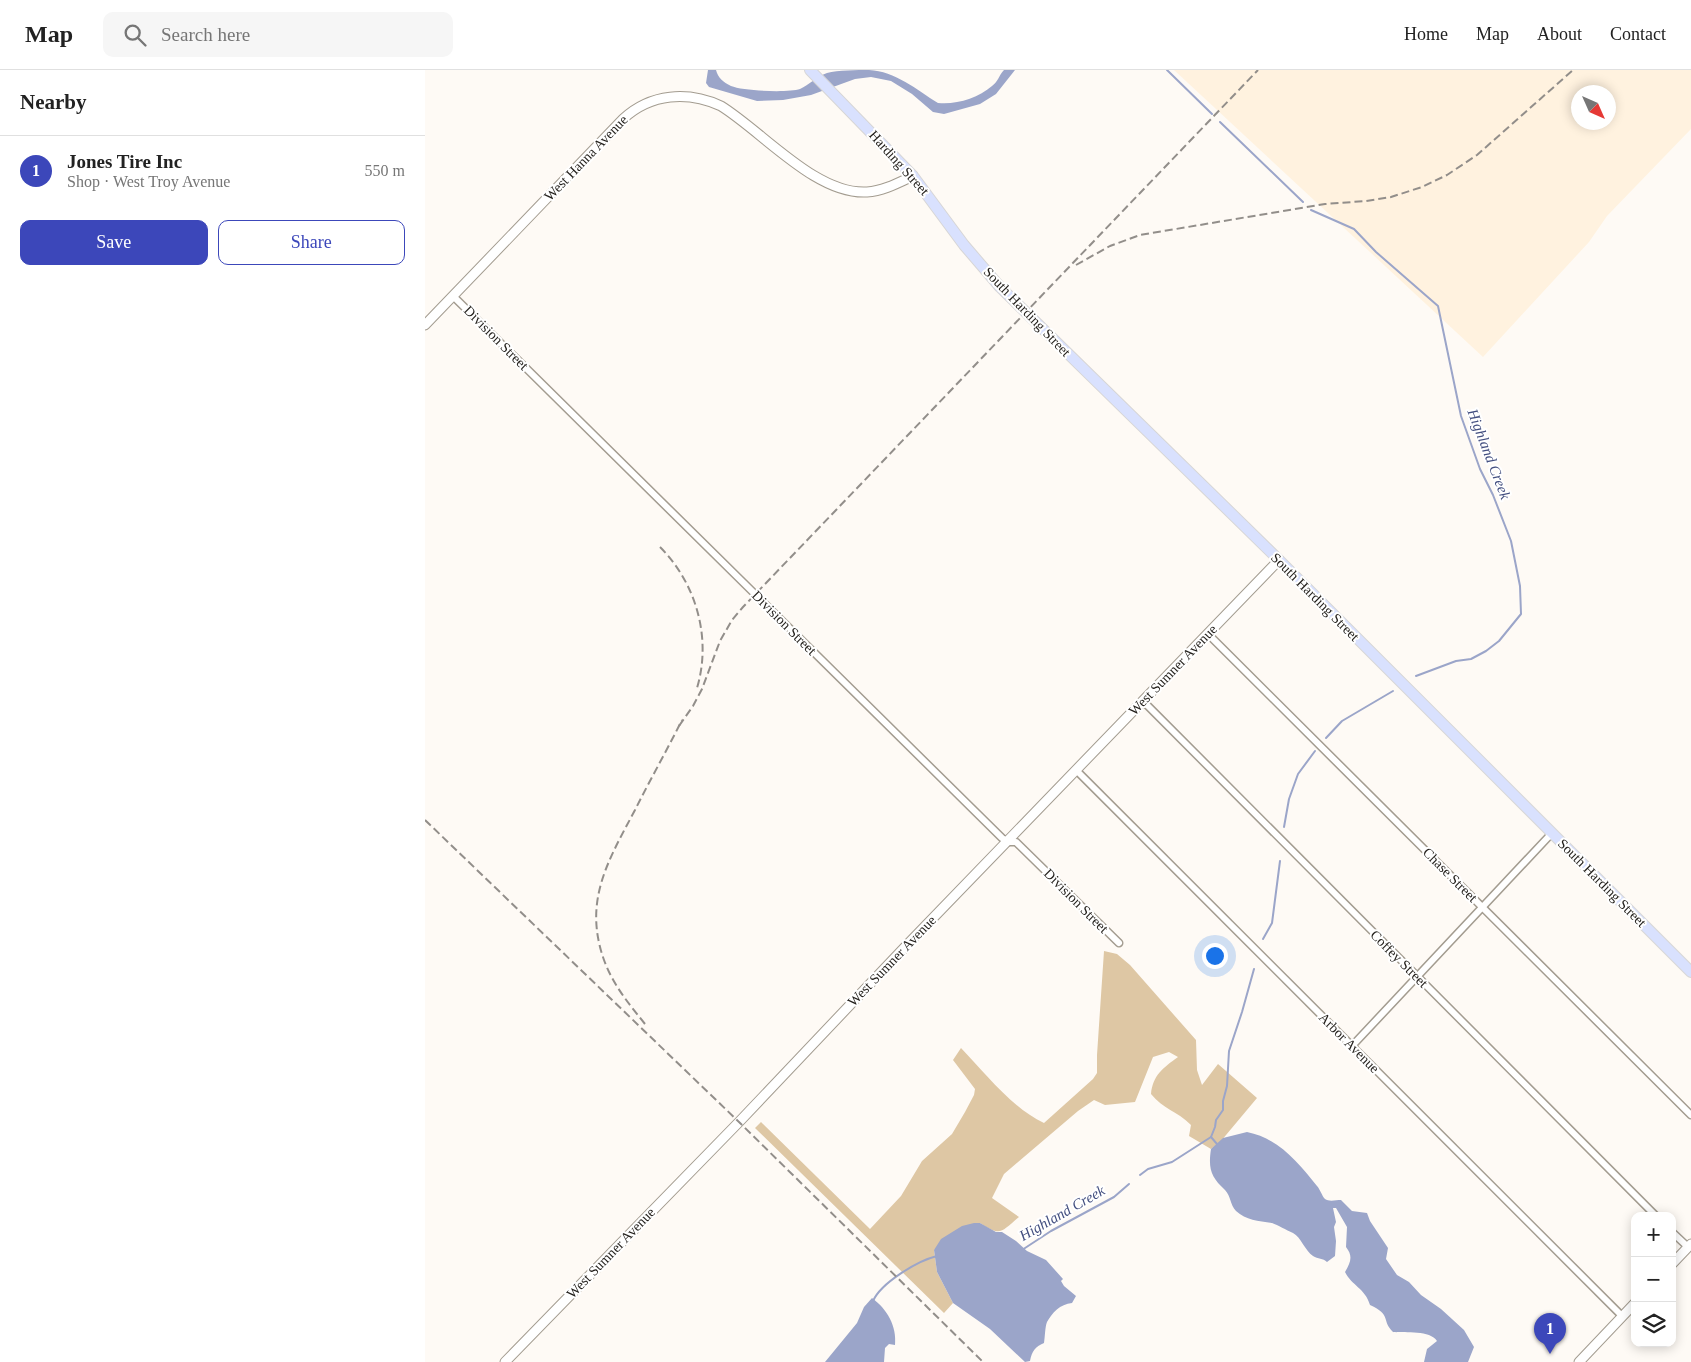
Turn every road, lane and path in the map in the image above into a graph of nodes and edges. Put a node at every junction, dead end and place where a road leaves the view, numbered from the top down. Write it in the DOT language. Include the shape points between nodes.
graph roads {
  1 [pos="810,70"];
  2 [pos="913,176"];
  3 [pos="945,218"];
  4 [pos="453,296"];
  5 [pos="425,325"];
  6 [pos="1279,560"];
  7 [pos="1208,634"];
  8 [pos="1143,701"];
  9 [pos="1077,770"];
  10 [pos="1552,833"];
  11 [pos="1008,842"];
  12 [pos="1482,907"];
  13 [pos="1119,943"];
  14 [pos="1691,972"];
  15 [pos="1417,977"];
  16 [pos="1352,1046"];
  17 [pos="1691,1115"];
  18 [pos="1652,1212"];
  19 [pos="1676,1235"];
  20 [pos="1689,1246"];
  21 [pos="1676,1260"];
  22 [pos="1631,1307"];
  23 [pos="1622,1316"];
  24 [pos="505,1362"];
  25 [pos="1579,1362"];
  1 -- 2 [label="main road, Harding Street"];
  2 -- 3 [label="main road, Harding Street"];
  2 -- 4 [label="street, West Hanna Avenue" via="868,192 833,187 812,175 721,106 685,96 659,98 623,119"];
  3 -- 6 [label="main road, South Harding Street" via="1000,287"];
  4 -- 5 [label="street, West Hanna Avenue"];
  4 -- 11 [label="street, Division Street"];
  6 -- 7 [label="street, West Sumner Avenue"];
  6 -- 10 [label="main road, South Harding Street"];
  7 -- 8 [label="street, West Sumner Avenue"];
  7 -- 12 [label="street, Chase Street"];
  8 -- 9 [label="street, West Sumner Avenue"];
  8 -- 15 [label="street, Coffey Street"];
  9 -- 11 [label="street, West Sumner Avenue"];
  9 -- 16 [label="street, Arbor Avenue"];
  10 -- 12 [label="street"];
  10 -- 14 [label="main road, South Harding Street"];
  11 -- 13 [label="street, Division Street" via="1016,842"];
  11 -- 24 [label="street, West Sumner Avenue"];
  12 -- 15 [label="street"];
  12 -- 17 [label="street, Chase Street"];
  15 -- 16 [label="street"];
  15 -- 18 [label="street, Coffey Street"];
  16 -- 23 [label="street, Arbor Avenue"];
  19 -- 20 [label="street"];
  20 -- 21 [label="street"];
  22 -- 23 [label="street"];
  23 -- 25 [label="street"];
}
